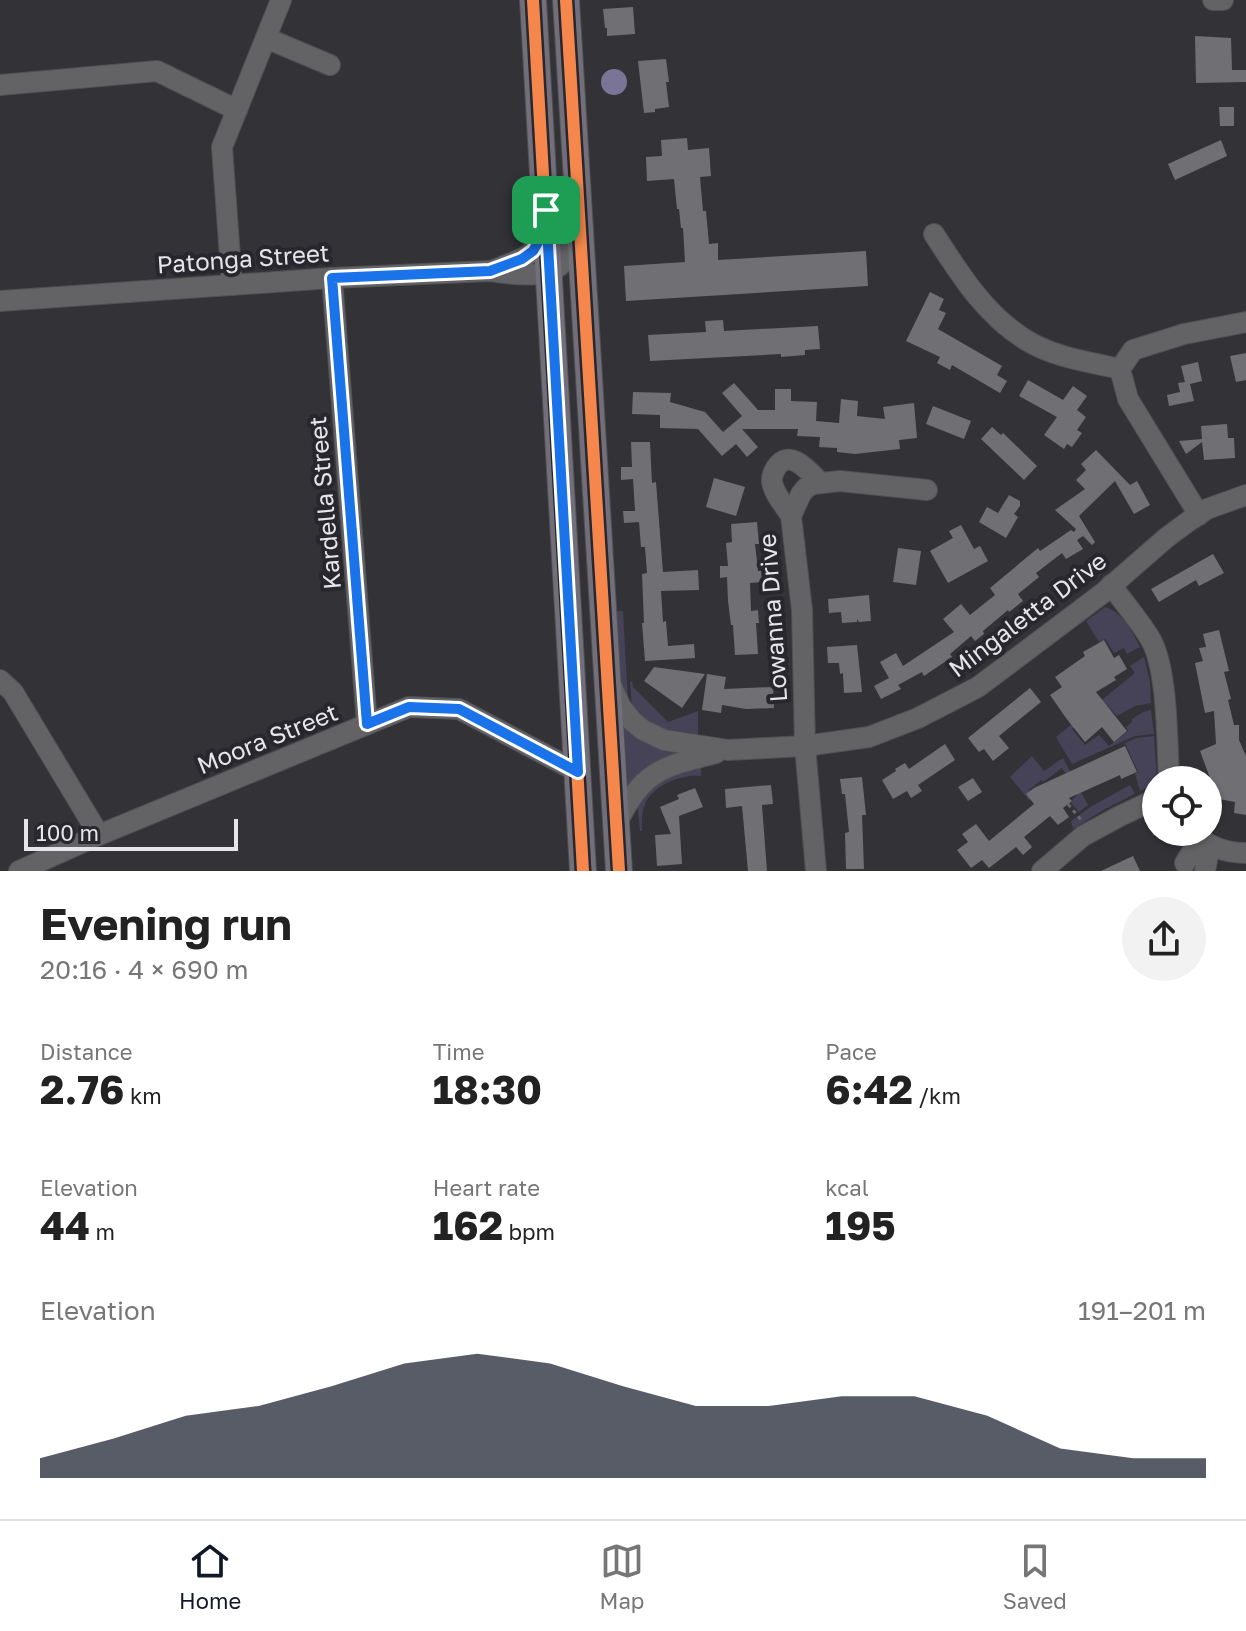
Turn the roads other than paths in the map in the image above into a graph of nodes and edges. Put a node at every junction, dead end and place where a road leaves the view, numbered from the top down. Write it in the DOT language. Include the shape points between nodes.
graph roads {
  1 [pos="281,0"];
  2 [pos="533,0"];
  3 [pos="566,0"];
  4 [pos="1213,0"];
  5 [pos="1223,0"];
  6 [pos="266,38"];
  7 [pos="330,65"];
  8 [pos="0,85"];
  9 [pos="237,110"];
  10 [pos="572,126"];
  11 [pos="546,210"];
  12 [pos="934,234"];
  13 [pos="490,271"];
  14 [pos="549,272"];
  15 [pos="332,278"];
  16 [pos="232,285"];
  17 [pos="0,301"];
  18 [pos="1246,322"];
  19 [pos="1120,369"];
  20 [pos="821,483"];
  21 [pos="927,490"];
  22 [pos="1246,495"];
  23 [pos="1199,515"];
  24 [pos="791,516"];
  25 [pos="1111,585"];
  26 [pos="606,674"];
  27 [pos="0,680"];
  28 [pos="367,724"];
  29 [pos="805,746"];
  30 [pos="728,750"];
  31 [pos="1168,766"];
  32 [pos="578,772"];
  33 [pos="1142,806"];
  34 [pos="616,825"];
  35 [pos="99,835"];
  36 [pos="1196,846"];
  37 [pos="1202,846"];
  38 [pos="1215,846"];
  39 [pos="1242,859"];
  40 [pos="1185,863"];
  41 [pos="19,871"];
  42 [pos="583,871"];
  43 [pos="619,871"];
  44 [pos="816,871"];
  45 [pos="1042,871"];
  46 [pos="1205,871"];
  1 -- 6 [label="street"];
  2 -- 11 [label="main road"];
  3 -- 10 [label="main road"];
  4 -- 5 [label="street"];
  6 -- 7 [label="street"];
  6 -- 9 [label="street"];
  8 -- 9 [label="street" via="157,71"];
  9 -- 16 [label="street" via="222,147"];
  10 -- 14 [label="street" via="567,179 570,249 562,264"];
  10 -- 26 [label="main road"];
  11 -- 13 [label="street, Patonga Street" via="533,251"];
  11 -- 14 [label="main road"];
  12 -- 19 [label="street" via="990,311 1027,341"];
  13 -- 14 [label="street, Patonga Street"];
  13 -- 15 [label="street, Patonga Street"];
  14 -- 32 [label="main road"];
  15 -- 16 [label="street, Patonga Street"];
  15 -- 28 [label="street, Kardella Street"];
  16 -- 17 [label="street, Patonga Street"];
  18 -- 19 [label="street" via="1133,350"];
  19 -- 23 [label="street" via="1128,399"];
  20 -- 21 [label="street"];
  20 -- 24 [label="street, Lowanna Drive" via="806,488"];
  20 -- 24 [label="street" via="795,460 779,463 772,482"];
  22 -- 23 [label="street, Mingaletta Drive"];
  23 -- 25 [label="street, Mingaletta Drive"];
  24 -- 29 [label="street, Lowanna Drive" via="802,610"];
  25 -- 29 [label="street, Mingaletta Drive" via="978,687 869,737"];
  25 -- 31 [label="street" via="1158,656"];
  26 -- 30 [label="street, Mingaletta Drive" via="621,707 643,730 664,740"];
  26 -- 34 [label="main road"];
  27 -- 35 [label="street" via="13,692"];
  28 -- 32 [label="street, Moora Street" via="409,707 459,709"];
  28 -- 35 [label="street, Moora Street"];
  29 -- 30 [label="street, Mingaletta Drive"];
  29 -- 44 [label="street, Lowanna Drive"];
  30 -- 34 [label="street, Mingaletta Drive" via="656,771 641,784"];
  32 -- 42 [label="main road"];
  33 -- 45 [label="street" via="1083,836"];
  34 -- 43 [label="main road"];
  35 -- 41 [label="street, Moora Street"];
  36 -- 40 [label="street"];
  37 -- 46 [label="street"];
  38 -- 39 [label="street"];
}
